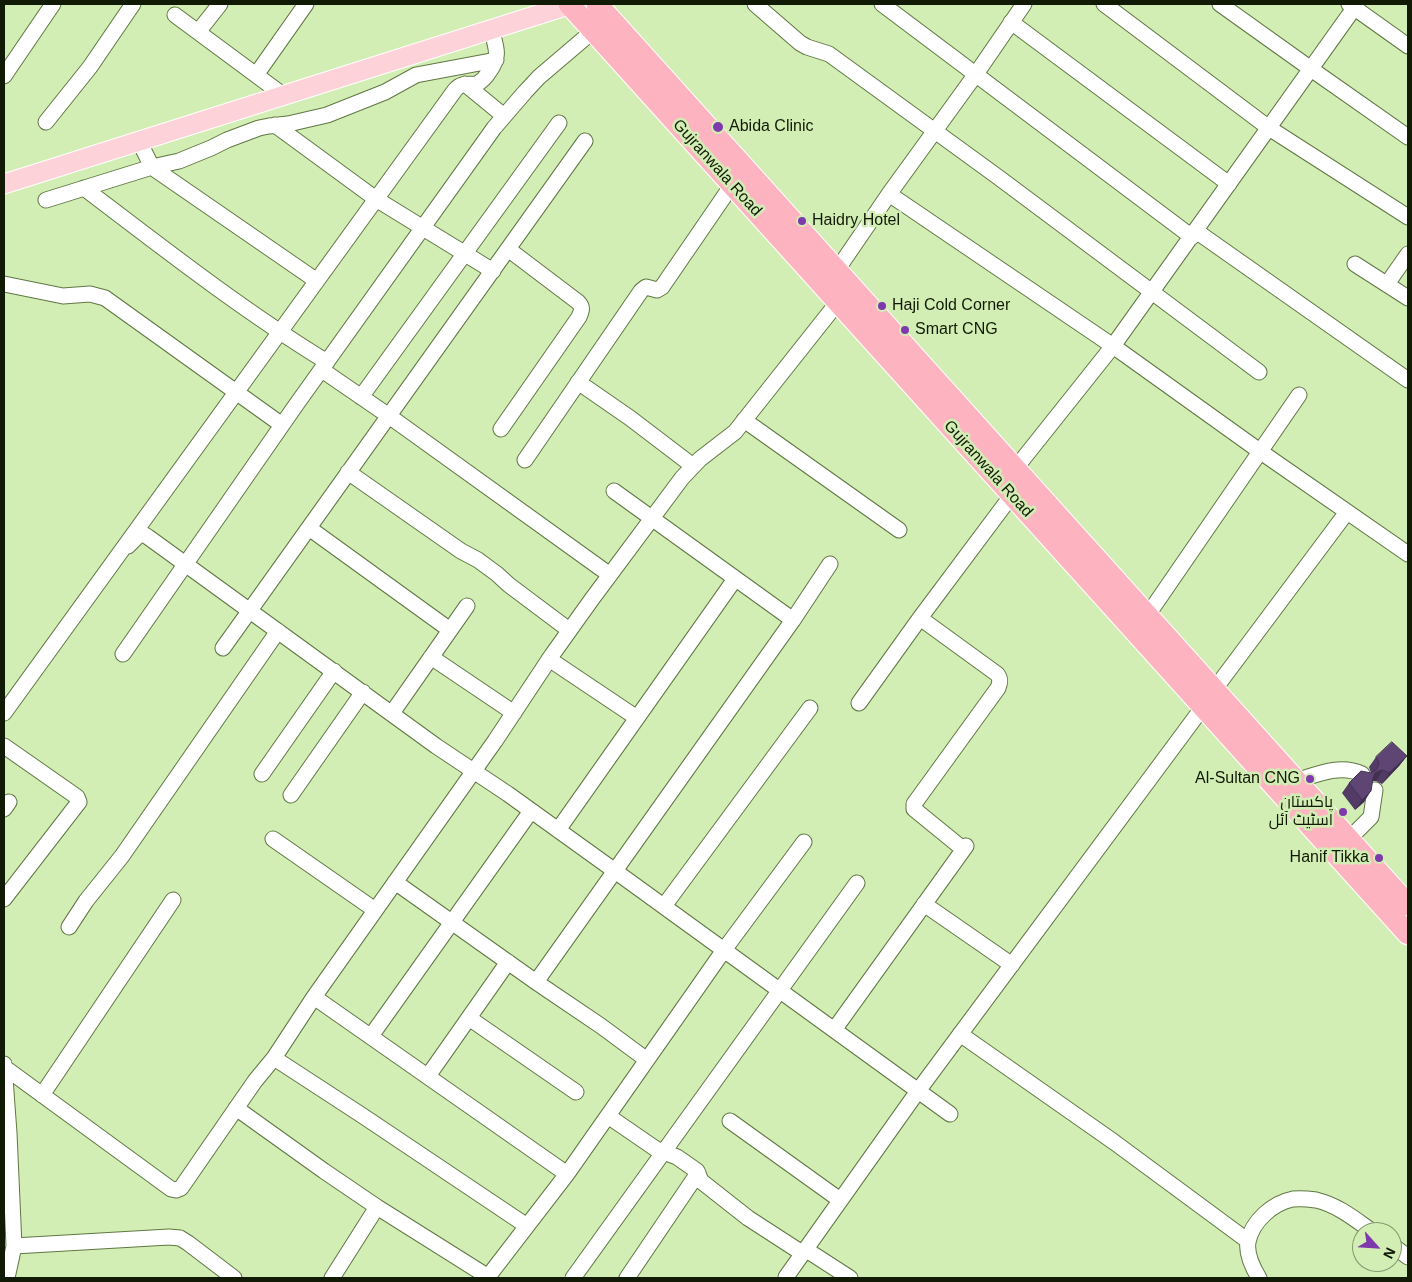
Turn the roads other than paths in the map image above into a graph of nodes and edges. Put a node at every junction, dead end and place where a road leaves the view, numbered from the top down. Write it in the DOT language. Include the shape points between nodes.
graph roads {
  1 [pos="53,4"];
  2 [pos="133,4"];
  3 [pos="220,4"];
  4 [pos="306,4"];
  5 [pos="570,4"];
  6 [pos="597,4"];
  7 [pos="755,4"];
  8 [pos="882,4"];
  9 [pos="1024,4"];
  10 [pos="1104,4"];
  11 [pos="1220,4"];
  12 [pos="1353,5"];
  13 [pos="175,15"];
  14 [pos="1011,22"];
  15 [pos="491,29"];
  16 [pos="593,31"];
  17 [pos="198,32"];
  18 [pos="1408,46"];
  19 [pos="496,60"];
  20 [pos="1311,69"];
  21 [pos="976,74"];
  22 [pos="256,75"];
  23 [pos="4,76"];
  24 [pos="465,84"];
  25 [pos="283,95"];
  26 [pos="262,102"];
  27 [pos="504,116"];
  28 [pos="46,122"];
  29 [pos="559,123"];
  30 [pos="272,125"];
  31 [pos="1268,128"];
  32 [pos="933,131"];
  33 [pos="1408,137"];
  34 [pos="139,141"];
  35 [pos="585,141"];
  36 [pos="152,167"];
  37 [pos="4,184"];
  38 [pos="1229,184"];
  39 [pos="732,185"];
  40 [pos="84,188"];
  41 [pos="889,194"];
  42 [pos="376,199"];
  43 [pos="46,200"];
  44 [pos="1408,217"];
  45 [pos="423,228"];
  46 [pos="1194,234"];
  47 [pos="508,249"];
  48 [pos="465,254"];
  49 [pos="1408,254"];
  50 [pos="1355,264"];
  51 [pos="837,270"];
  52 [pos="493,271"];
  53 [pos="317,280"];
  54 [pos="4,284"];
  55 [pos="1387,284"];
  56 [pos="1153,291"];
  57 [pos="1408,298"];
  58 [pos="838,302"];
  59 [pos="280,333"];
  60 [pos="1113,346"];
  61 [pos="324,366"];
  62 [pos="1259,372"];
  63 [pos="1408,380"];
  64 [pos="578,382"];
  65 [pos="236,393"];
  66 [pos="1299,395"];
  67 [pos="361,396"];
  68 [pos="389,416"];
  69 [pos="744,420"];
  70 [pos="282,425"];
  71 [pos="501,429"];
  72 [pos="1261,452"];
  73 [pos="525,460"];
  74 [pos="693,466"];
  75 [pos="1015,469"];
  76 [pos="348,472"];
  77 [pos="614,491"];
  78 [pos="1012,495"];
  79 [pos="1347,512"];
  80 [pos="652,518"];
  81 [pos="309,528"];
  82 [pos="899,530"];
  83 [pos="124,547"];
  84 [pos="1408,554"];
  85 [pos="185,564"];
  86 [pos="830,564"];
  87 [pos="610,575"];
  88 [pos="735,579"];
  89 [pos="466,606"];
  90 [pos="250,610"];
  91 [pos="1146,616"];
  92 [pos="920,618"];
  93 [pos="793,620"];
  94 [pos="450,630"];
  95 [pos="569,630"];
  96 [pos="278,631"];
  97 [pos="223,648"];
  98 [pos="123,654"];
  99 [pos="431,656"];
  100 [pos="549,659"];
  101 [pos="334,671"];
  102 [pos="363,692"];
  103 [pos="1208,699"];
  104 [pos="859,703"];
  105 [pos="810,708"];
  106 [pos="4,713"];
  107 [pos="392,713"];
  108 [pos="514,714"];
  109 [pos="637,718"];
  110 [pos="4,746"];
  111 [pos="474,771"];
  112 [pos="262,774"];
  113 [pos="1362,774"];
  114 [pos="1296,781"];
  115 [pos="1375,790"];
  116 [pos="291,795"];
  117 [pos="531,811"];
  118 [pos="558,830"];
  119 [pos="273,839"];
  120 [pos="804,842"];
  121 [pos="1341,845"];
  122 [pos="615,870"];
  123 [pos="395,882"];
  124 [pos="857,883"];
  125 [pos="4,899"];
  126 [pos="173,900"];
  127 [pos="924,904"];
  128 [pos="1408,905"];
  129 [pos="664,906"];
  130 [pos="376,910"];
  131 [pos="452,923"];
  132 [pos="69,927"];
  133 [pos="1408,934"];
  134 [pos="724,950"];
  135 [pos="508,962"];
  136 [pos="1012,965"];
  137 [pos="536,982"];
  138 [pos="780,991"];
  139 [pos="314,997"];
  140 [pos="469,1018"];
  141 [pos="834,1030"];
  142 [pos="960,1034"];
  143 [pos="371,1036"];
  144 [pos="274,1058"];
  145 [pos="647,1060"];
  146 [pos="4,1066"];
  147 [pos="428,1076"];
  148 [pos="918,1091"];
  149 [pos="576,1092"];
  150 [pos="42,1095"];
  151 [pos="236,1108"];
  152 [pos="950,1114"];
  153 [pos="608,1116"];
  154 [pos="730,1121"];
  155 [pos="664,1152"];
  156 [pos="698,1173"];
  157 [pos="567,1174"];
  158 [pos="840,1200"];
  159 [pos="377,1207"];
  160 [pos="1359,1222"];
  161 [pos="527,1226"];
  162 [pos="1248,1241"];
  163 [pos="14,1246"];
  164 [pos="804,1251"];
  165 [pos="786,1277"];
  166 [pos="7,1278"];
  167 [pos="234,1278"];
  168 [pos="332,1278"];
  169 [pos="488,1278"];
  170 [pos="573,1278"];
  171 [pos="627,1278"];
  172 [pos="850,1278"];
  173 [pos="1259,1278"];
  1 -- 23 [label="street"];
  2 -- 28 [label="street" via="90,67"];
  3 -- 17 [label="street"];
  4 -- 22 [label="street"];
  5 -- 15 [label="main road"];
  5 -- 16 [label="highway, Gujranwala Road"];
  6 -- 51 [label="highway, Gujranwala Road"];
  7 -- 32 [label="street" via="800,43 829,54"];
  8 -- 21 [label="street"];
  9 -- 14 [label="street"];
  10 -- 31 [label="street"];
  11 -- 20 [label="street"];
  12 -- 18 [label="street"];
  12 -- 20 [label="street"];
  13 -- 17 [label="street"];
  14 -- 21 [label="street"];
  14 -- 38 [label="street"];
  15 -- 19 [label="street" via="497,49"];
  15 -- 25 [label="main road"];
  16 -- 27 [label="street" via="539,77"];
  16 -- 39 [label="highway, Gujranwala Road"];
  17 -- 22 [label="street"];
  19 -- 24 [label="street" via="481,82"];
  19 -- 30 [label="street" via="416,75 385,92 327,115"];
  20 -- 31 [label="street"];
  20 -- 33 [label="street"];
  21 -- 32 [label="street"];
  21 -- 46 [label="street"];
  22 -- 25 [label="street"];
  24 -- 27 [label="street"];
  24 -- 42 [label="street" via="458,86"];
  25 -- 26 [label="main road"];
  26 -- 30 [label="street"];
  26 -- 34 [label="main road"];
  27 -- 45 [label="street"];
  29 -- 48 [label="street"];
  30 -- 36 [label="street" via="179,161"];
  30 -- 42 [label="street"];
  31 -- 38 [label="street"];
  31 -- 44 [label="street"];
  32 -- 41 [label="street"];
  32 -- 56 [label="street"];
  34 -- 36 [label="street"];
  34 -- 37 [label="main road"];
  35 -- 47 [label="street"];
  36 -- 40 [label="street"];
  36 -- 53 [label="street"];
  38 -- 46 [label="street"];
  39 -- 58 [label="highway, Gujranwala Road"];
  39 -- 64 [label="street" via="662,287 641,290"];
  40 -- 43 [label="street"];
  40 -- 59 [label="street"];
  41 -- 51 [label="street"];
  41 -- 60 [label="street"];
  42 -- 45 [label="street"];
  42 -- 53 [label="street"];
  45 -- 48 [label="street"];
  45 -- 61 [label="street"];
  46 -- 56 [label="street"];
  46 -- 63 [label="street"];
  47 -- 52 [label="street"];
  47 -- 71 [label="street" via="578,302 582,309"];
  48 -- 52 [label="street"];
  48 -- 67 [label="street"];
  49 -- 55 [label="street"];
  50 -- 55 [label="street"];
  51 -- 75 [label="highway, Gujranwala Road"];
  52 -- 68 [label="street"];
  53 -- 59 [label="street"];
  54 -- 65 [label="street" via="63,296 90,294 105,298"];
  55 -- 57 [label="street"];
  56 -- 60 [label="street"];
  56 -- 62 [label="street"];
  58 -- 69 [label="street"];
  58 -- 78 [label="highway, Gujranwala Road"];
  59 -- 61 [label="street"];
  59 -- 65 [label="street"];
  60 -- 72 [label="street"];
  60 -- 75 [label="street"];
  61 -- 67 [label="street"];
  61 -- 70 [label="street"];
  64 -- 73 [label="street"];
  64 -- 74 [label="street"];
  65 -- 70 [label="street"];
  65 -- 83 [label="street"];
  66 -- 72 [label="street"];
  67 -- 68 [label="street"];
  68 -- 76 [label="street"];
  68 -- 87 [label="street"];
  69 -- 74 [label="street" via="735,432"];
  69 -- 82 [label="street"];
  70 -- 85 [label="street"];
  72 -- 79 [label="street"];
  72 -- 91 [label="street"];
  74 -- 80 [label="street"];
  75 -- 91 [label="highway, Gujranwala Road"];
  76 -- 81 [label="street"];
  76 -- 95 [label="street" via="478,560"];
  77 -- 80 [label="street"];
  78 -- 92 [label="street"];
  78 -- 103 [label="highway, Gujranwala Road"];
  79 -- 84 [label="street"];
  79 -- 103 [label="street"];
  80 -- 87 [label="street"];
  80 -- 88 [label="street"];
  81 -- 90 [label="street"];
  81 -- 94 [label="street"];
  83 -- 85 [label="street" via="139,535 145,535"];
  83 -- 106 [label="street"];
  85 -- 90 [label="street"];
  85 -- 98 [label="street"];
  86 -- 93 [label="street"];
  87 -- 95 [label="street"];
  88 -- 93 [label="street"];
  88 -- 109 [label="street"];
  89 -- 94 [label="street"];
  90 -- 96 [label="street"];
  90 -- 97 [label="street"];
  91 -- 103 [label="highway, Gujranwala Road"];
  92 -- 104 [label="street"];
  92 -- 127 [label="street" via="1000,678 998,688 914,804 914,809 965,848"];
  93 -- 122 [label="street"];
  94 -- 99 [label="street"];
  95 -- 100 [label="street"];
  96 -- 101 [label="street"];
  96 -- 132 [label="street"];
  99 -- 107 [label="street"];
  99 -- 108 [label="street"];
  100 -- 108 [label="street"];
  100 -- 109 [label="street"];
  101 -- 102 [label="street"];
  101 -- 112 [label="street"];
  102 -- 107 [label="street"];
  102 -- 116 [label="street"];
  103 -- 114 [label="highway, Gujranwala Road"];
  103 -- 121 [label="highway, Gujranwala Road"];
  103 -- 136 [label="street"];
  105 -- 129 [label="street"];
  107 -- 111 [label="street"];
  108 -- 111 [label="street"];
  109 -- 118 [label="street"];
  110 -- 125 [label="street" via="79,800"];
  111 -- 117 [label="street"];
  111 -- 123 [label="street"];
  113 -- 114 [label="street" via="1334,769"];
  114 -- 121 [label="highway, Gujranwala Road"];
  115 -- 121 [label="street" via="1371,817"];
  117 -- 118 [label="street"];
  117 -- 131 [label="street"];
  118 -- 122 [label="street"];
  119 -- 130 [label="street"];
  120 -- 134 [label="street"];
  121 -- 128 [label="highway, Gujranwala Road"];
  121 -- 133 [label="highway, Gujranwala Road"];
  122 -- 129 [label="street"];
  122 -- 137 [label="street"];
  123 -- 130 [label="street"];
  123 -- 131 [label="street"];
  124 -- 138 [label="street"];
  126 -- 150 [label="street"];
  127 -- 136 [label="street"];
  127 -- 141 [label="street"];
  129 -- 134 [label="street"];
  130 -- 139 [label="street"];
  131 -- 135 [label="street"];
  131 -- 143 [label="street"];
  134 -- 138 [label="street"];
  134 -- 145 [label="street"];
  135 -- 137 [label="street"];
  135 -- 140 [label="street"];
  136 -- 142 [label="street"];
  137 -- 145 [label="street"];
  138 -- 141 [label="street"];
  138 -- 155 [label="street"];
  139 -- 143 [label="street"];
  139 -- 144 [label="street"];
  140 -- 147 [label="street"];
  140 -- 149 [label="street"];
  141 -- 148 [label="street"];
  142 -- 148 [label="street"];
  142 -- 162 [label="street"];
  143 -- 147 [label="street"];
  144 -- 151 [label="street"];
  144 -- 161 [label="street"];
  145 -- 153 [label="street"];
  146 -- 150 [label="street"];
  146 -- 163 [label="street"];
  147 -- 157 [label="street"];
  148 -- 152 [label="street"];
  148 -- 158 [label="street"];
  150 -- 151 [label="street" via="174,1190 184,1184"];
  151 -- 159 [label="street"];
  153 -- 155 [label="street"];
  153 -- 157 [label="street"];
  154 -- 158 [label="street"];
  155 -- 156 [label="street" via="673,1154"];
  155 -- 170 [label="street"];
  156 -- 164 [label="street" via="701,1181 748,1218"];
  156 -- 171 [label="street"];
  157 -- 161 [label="street"];
  158 -- 164 [label="street"];
  159 -- 168 [label="street"];
  159 -- 169 [label="street"];
  160 -- 162 [label="street" via="1332,1205 1294,1199 1265,1213"];
  161 -- 169 [label="street"];
  162 -- 173 [label="street" via="1249,1255"];
  163 -- 166 [label="street"];
  163 -- 167 [label="street" via="180,1238"];
  164 -- 165 [label="street"];
  164 -- 172 [label="street"];
}
